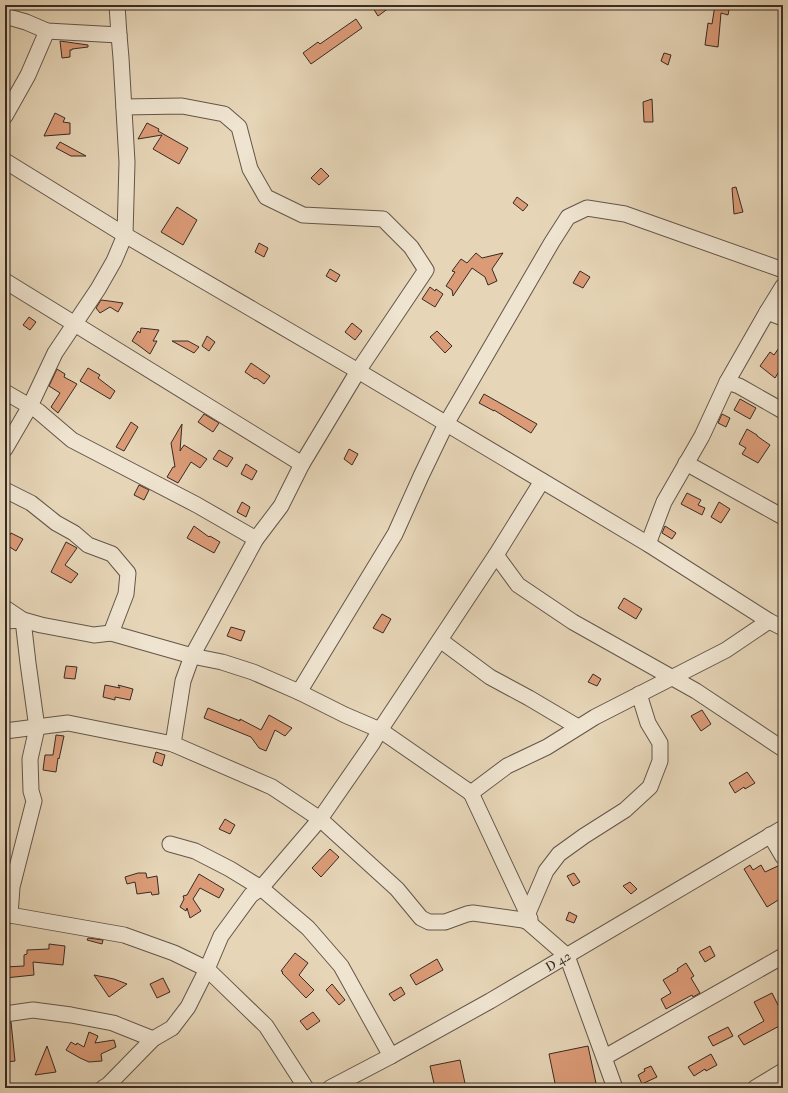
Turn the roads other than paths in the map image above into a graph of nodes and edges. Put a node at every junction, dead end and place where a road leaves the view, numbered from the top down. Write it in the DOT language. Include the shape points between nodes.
graph roads {
  1 [pos="116,5"];
  2 [pos="5,16"];
  3 [pos="47,31"];
  4 [pos="118,35"];
  5 [pos="124,107"];
  6 [pos="5,116"];
  7 [pos="5,161"];
  8 [pos="125,235"];
  9 [pos="783,270"];
  10 [pos="5,281"];
  11 [pos="783,286"];
  12 [pos="767,312"];
  13 [pos="783,318"];
  14 [pos="74,324"];
  15 [pos="358,371"];
  16 [pos="727,382"];
  17 [pos="5,392"];
  18 [pos="30,406"];
  19 [pos="783,412"];
  20 [pos="446,424"];
  21 [pos="5,449"];
  22 [pos="686,463"];
  23 [pos="302,464"];
  24 [pos="542,481"];
  25 [pos="5,490"];
  26 [pos="783,517"];
  27 [pos="256,539"];
  28 [pos="648,544"];
  29 [pos="496,554"];
  30 [pos="5,608"];
  31 [pos="24,620"];
  32 [pos="769,620"];
  33 [pos="5,621"];
  34 [pos="783,628"];
  35 [pos="111,633"];
  36 [pos="440,640"];
  37 [pos="192,656"];
  38 [pos="671,677"];
  39 [pos="299,692"];
  40 [pos="639,694"];
  41 [pos="578,727"];
  42 [pos="37,728"];
  43 [pos="380,730"];
  44 [pos="5,731"];
  45 [pos="173,744"];
  46 [pos="783,749"];
  47 [pos="471,793"];
  48 [pos="320,819"];
  49 [pos="783,828"];
  50 [pos="770,835"];
  51 [pos="170,844"];
  52 [pos="783,857"];
  53 [pos="261,888"];
  54 [pos="528,914"];
  55 [pos="8,916"];
  56 [pos="534,927"];
  57 [pos="567,956"];
  58 [pos="783,956"];
  59 [pos="207,969"];
  60 [pos="5,1014"];
  61 [pos="153,1039"];
  62 [pos="392,1056"];
  63 [pos="604,1057"];
  64 [pos="783,1071"];
  65 [pos="103,1088"];
  66 [pos="306,1088"];
  67 [pos="330,1088"];
  68 [pos="615,1088"];
  69 [pos="755,1088"];
  1 -- 4 [label="street"];
  2 -- 3 [label="street"];
  3 -- 4 [label="street"];
  3 -- 6 [label="street" via="28,75"];
  4 -- 5 [label="street"];
  5 -- 8 [label="street" via="127,162"];
  5 -- 15 [label="street" via="182,106 224,114 239,127 250,169 266,197 303,215 383,219 411,247 426,270"];
  7 -- 8 [label="street"];
  8 -- 14 [label="street" via="98,289"];
  8 -- 15 [label="street"];
  9 -- 20 [label="street" via="625,214 587,208 568,217"];
  10 -- 14 [label="street"];
  11 -- 12 [label="street"];
  12 -- 13 [label="street"];
  12 -- 16 [label="street"];
  14 -- 18 [label="street" via="56,353"];
  14 -- 23 [label="street"];
  15 -- 20 [label="street"];
  15 -- 23 [label="street"];
  16 -- 19 [label="street" via="739,386"];
  16 -- 22 [label="street" via="702,436"];
  17 -- 18 [label="street"];
  18 -- 21 [label="street"];
  18 -- 27 [label="street" via="72,440 196,504"];
  20 -- 24 [label="street"];
  20 -- 39 [label="street" via="395,534"];
  22 -- 26 [label="street"];
  22 -- 28 [label="street" via="664,502"];
  23 -- 27 [label="street" via="281,506"];
  24 -- 28 [label="street"];
  24 -- 29 [label="street"];
  25 -- 35 [label="street" via="31,503 88,545 112,554 128,573 126,594"];
  27 -- 37 [label="street"];
  28 -- 32 [label="street"];
  29 -- 36 [label="street"];
  29 -- 38 [label="street" via="518,585 573,622"];
  30 -- 31 [label="street"];
  31 -- 33 [label="street"];
  31 -- 35 [label="street" via="94,635"];
  31 -- 42 [label="street"];
  32 -- 34 [label="street"];
  32 -- 38 [label="street" via="726,650"];
  35 -- 37 [label="street"];
  36 -- 41 [label="street" via="490,678"];
  36 -- 43 [label="street"];
  37 -- 39 [label="street" via="253,672"];
  37 -- 45 [label="street" via="183,681"];
  38 -- 40 [label="street"];
  38 -- 46 [label="street"];
  39 -- 43 [label="street"];
  40 -- 41 [label="street"];
  40 -- 54 [label="street" via="648,722 660,743 660,761 650,787 625,810 559,854 546,871"];
  41 -- 47 [label="street" via="547,747 507,766"];
  42 -- 44 [label="street"];
  42 -- 45 [label="street" via="68,723"];
  42 -- 55 [label="street" via="30,759 31,791 34,801 12,887"];
  43 -- 47 [label="street"];
  43 -- 48 [label="street"];
  45 -- 48 [label="street" via="272,787"];
  47 -- 54 [label="street"];
  48 -- 53 [label="street"];
  48 -- 56 [label="street" via="397,889 421,918 429,922 445,922 473,914 523,920"];
  49 -- 50 [label="street, D 42 / D 42"];
  50 -- 52 [label="street"];
  50 -- 57 [label="street, D 42 / D 42"];
  51 -- 53 [label="street" via="195,851"];
  53 -- 59 [label="street" via="251,895 221,936"];
  53 -- 62 [label="street" via="308,928 341,966"];
  54 -- 56 [label="street"];
  55 -- 59 [label="street" via="124,935 174,953"];
  56 -- 57 [label="street"];
  57 -- 62 [label="street, D 42 / D 42"];
  57 -- 63 [label="street"];
  58 -- 63 [label="street"];
  59 -- 61 [label="street" via="188,1007 172,1028"];
  59 -- 66 [label="street" via="266,1026"];
  60 -- 61 [label="street" via="33,1010 71,1015 113,1023"];
  61 -- 65 [label="street"];
  62 -- 67 [label="street, D 42 / D 42"];
  63 -- 68 [label="street"];
  64 -- 69 [label="street"];
}
